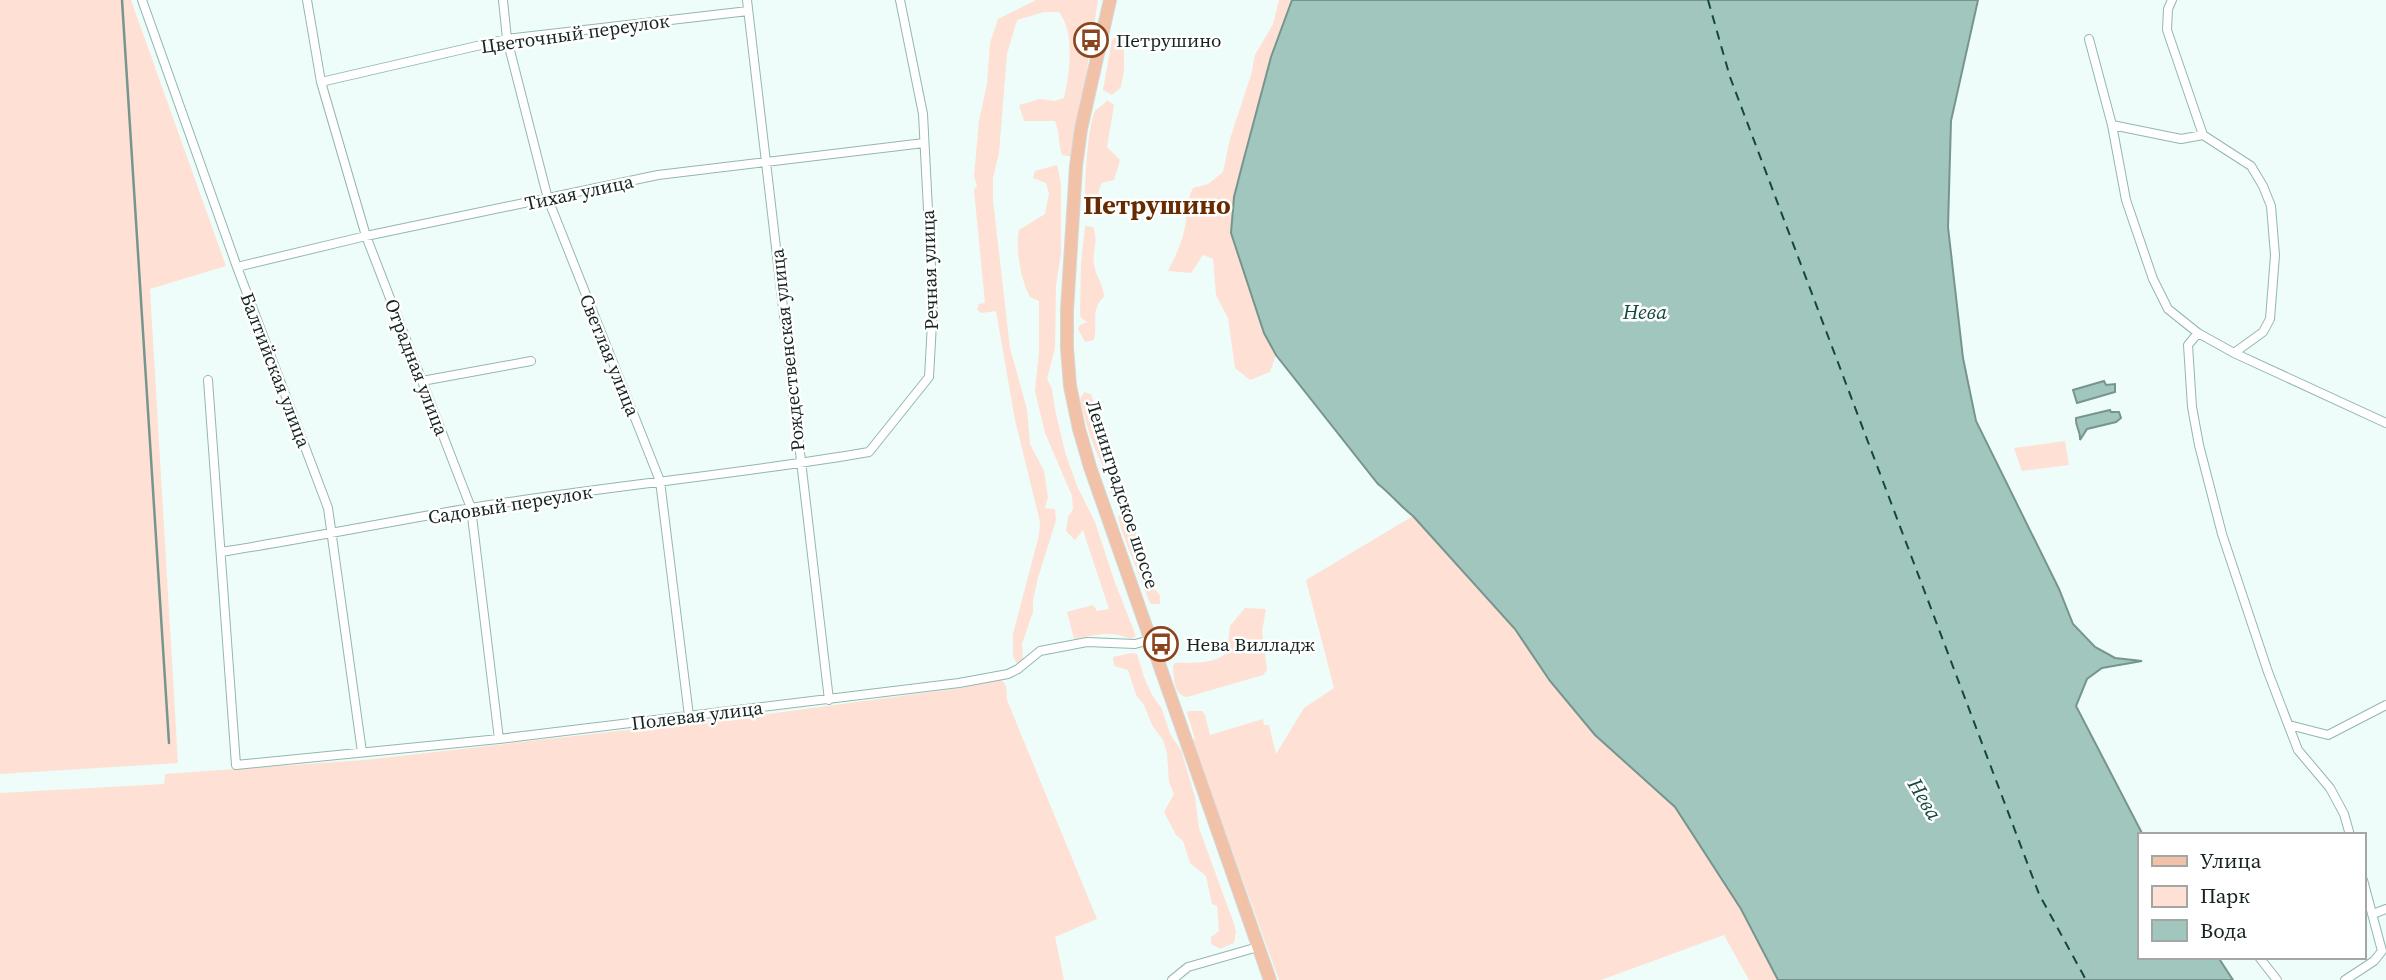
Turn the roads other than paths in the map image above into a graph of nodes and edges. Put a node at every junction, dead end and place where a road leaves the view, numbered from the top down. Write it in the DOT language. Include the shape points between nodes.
graph roads {
  1 [pos="142,0"];
  2 [pos="307,0"];
  3 [pos="502,0"];
  4 [pos="747,0"];
  5 [pos="900,0"];
  6 [pos="1110,0"];
  7 [pos="2172,0"];
  8 [pos="748,10"];
  9 [pos="507,39"];
  10 [pos="2089,39"];
  11 [pos="321,82"];
  12 [pos="2112,125"];
  13 [pos="2203,135"];
  14 [pos="924,143"];
  15 [pos="765,162"];
  16 [pos="548,199"];
  17 [pos="366,236"];
  18 [pos="237,267"];
  19 [pos="2198,333"];
  20 [pos="2234,353"];
  21 [pos="531,361"];
  22 [pos="208,380"];
  23 [pos="422,381"];
  24 [pos="2386,423"];
  25 [pos="800,464"];
  26 [pos="660,481"];
  27 [pos="471,508"];
  28 [pos="332,534"];
  29 [pos="220,552"];
  30 [pos="1150,640"];
  31 [pos="829,700"];
  32 [pos="2386,705"];
  33 [pos="689,716"];
  34 [pos="2288,725"];
  35 [pos="499,739"];
  36 [pos="362,752"];
  37 [pos="2349,833"];
  38 [pos="2365,887"];
  39 [pos="2386,909"];
  40 [pos="2373,914"];
  41 [pos="1258,947"];
  42 [pos="2261,959"];
  43 [pos="1172,980"];
  44 [pos="1270,980"];
  45 [pos="2277,980"];
  46 [pos="2344,980"];
  1 -- 18 [label="street, Балтийская улица"];
  2 -- 11 [label="street, Отрадная улица"];
  3 -- 9 [label="street, Светлая улица"];
  4 -- 8 [label="street, Рождественская улица"];
  5 -- 14 [label="street, Речная улица" via="923,114"];
  6 -- 30 [label="main road, Ленинградское шоссе" via="1076,166 1067,360 1086,454"];
  7 -- 13 [label="street" via="2167,30"];
  8 -- 9 [label="street, Цветочный переулок"];
  8 -- 15 [label="street, Рождественская улица"];
  9 -- 11 [label="street, Цветочный переулок"];
  9 -- 16 [label="street, Светлая улица"];
  10 -- 12 [label="street"];
  11 -- 17 [label="street, Отрадная улица"];
  12 -- 13 [label="street" via="2181,139"];
  12 -- 19 [label="street" via="2126,200 2153,279 2168,309"];
  13 -- 20 [label="street" via="2251,166 2271,206 2276,255 2270,319 2263,332"];
  14 -- 15 [label="street, Тихая улица"];
  14 -- 25 [label="street, Речная улица" via="933,305 929,377 869,452"];
  15 -- 16 [label="street, Тихая улица" via="658,175"];
  15 -- 25 [label="street, Рождественская улица"];
  16 -- 17 [label="street, Тихая улица"];
  16 -- 26 [label="street, Светлая улица"];
  17 -- 18 [label="street, Тихая улица"];
  17 -- 23 [label="street, Отрадная улица"];
  18 -- 28 [label="street, Балтийская улица" via="328,508"];
  19 -- 20 [label="street"];
  19 -- 34 [label="street" via="2188,345 2199,445 2222,534"];
  20 -- 24 [label="street"];
  21 -- 23 [label="street"];
  22 -- 29 [label="street"];
  23 -- 27 [label="street, Отрадная улица"];
  25 -- 26 [label="street, Садовый переулок"];
  25 -- 31 [label="street, Рождественская улица"];
  26 -- 27 [label="street, Садовый переулок"];
  26 -- 33 [label="street, Светлая улица"];
  27 -- 28 [label="street, Садовый переулок"];
  27 -- 35 [label="street, Отрадная улица"];
  28 -- 29 [label="street, Садовый переулок"];
  28 -- 36 [label="street, Балтийская улица"];
  29 -- 36 [label="street, Полевая улица" via="236,765"];
  30 -- 31 [label="street, Полевая улица" via="1135,644 1087,642 1040,651 1008,674"];
  30 -- 41 [label="main road, Ленинградское шоссе"];
  31 -- 33 [label="street, Полевая улица"];
  32 -- 34 [label="street" via="2328,736"];
  33 -- 35 [label="street, Полевая улица"];
  34 -- 37 [label="street" via="2298,750 2330,788"];
  35 -- 36 [label="street, Полевая улица"];
  38 -- 40 [label="street"];
  39 -- 40 [label="street"];
  40 -- 46 [label="street" via="2382,951"];
  41 -- 43 [label="street" via="1188,967"];
  41 -- 44 [label="main road, Ленинградское шоссе"];
  42 -- 45 [label="street"];
}
